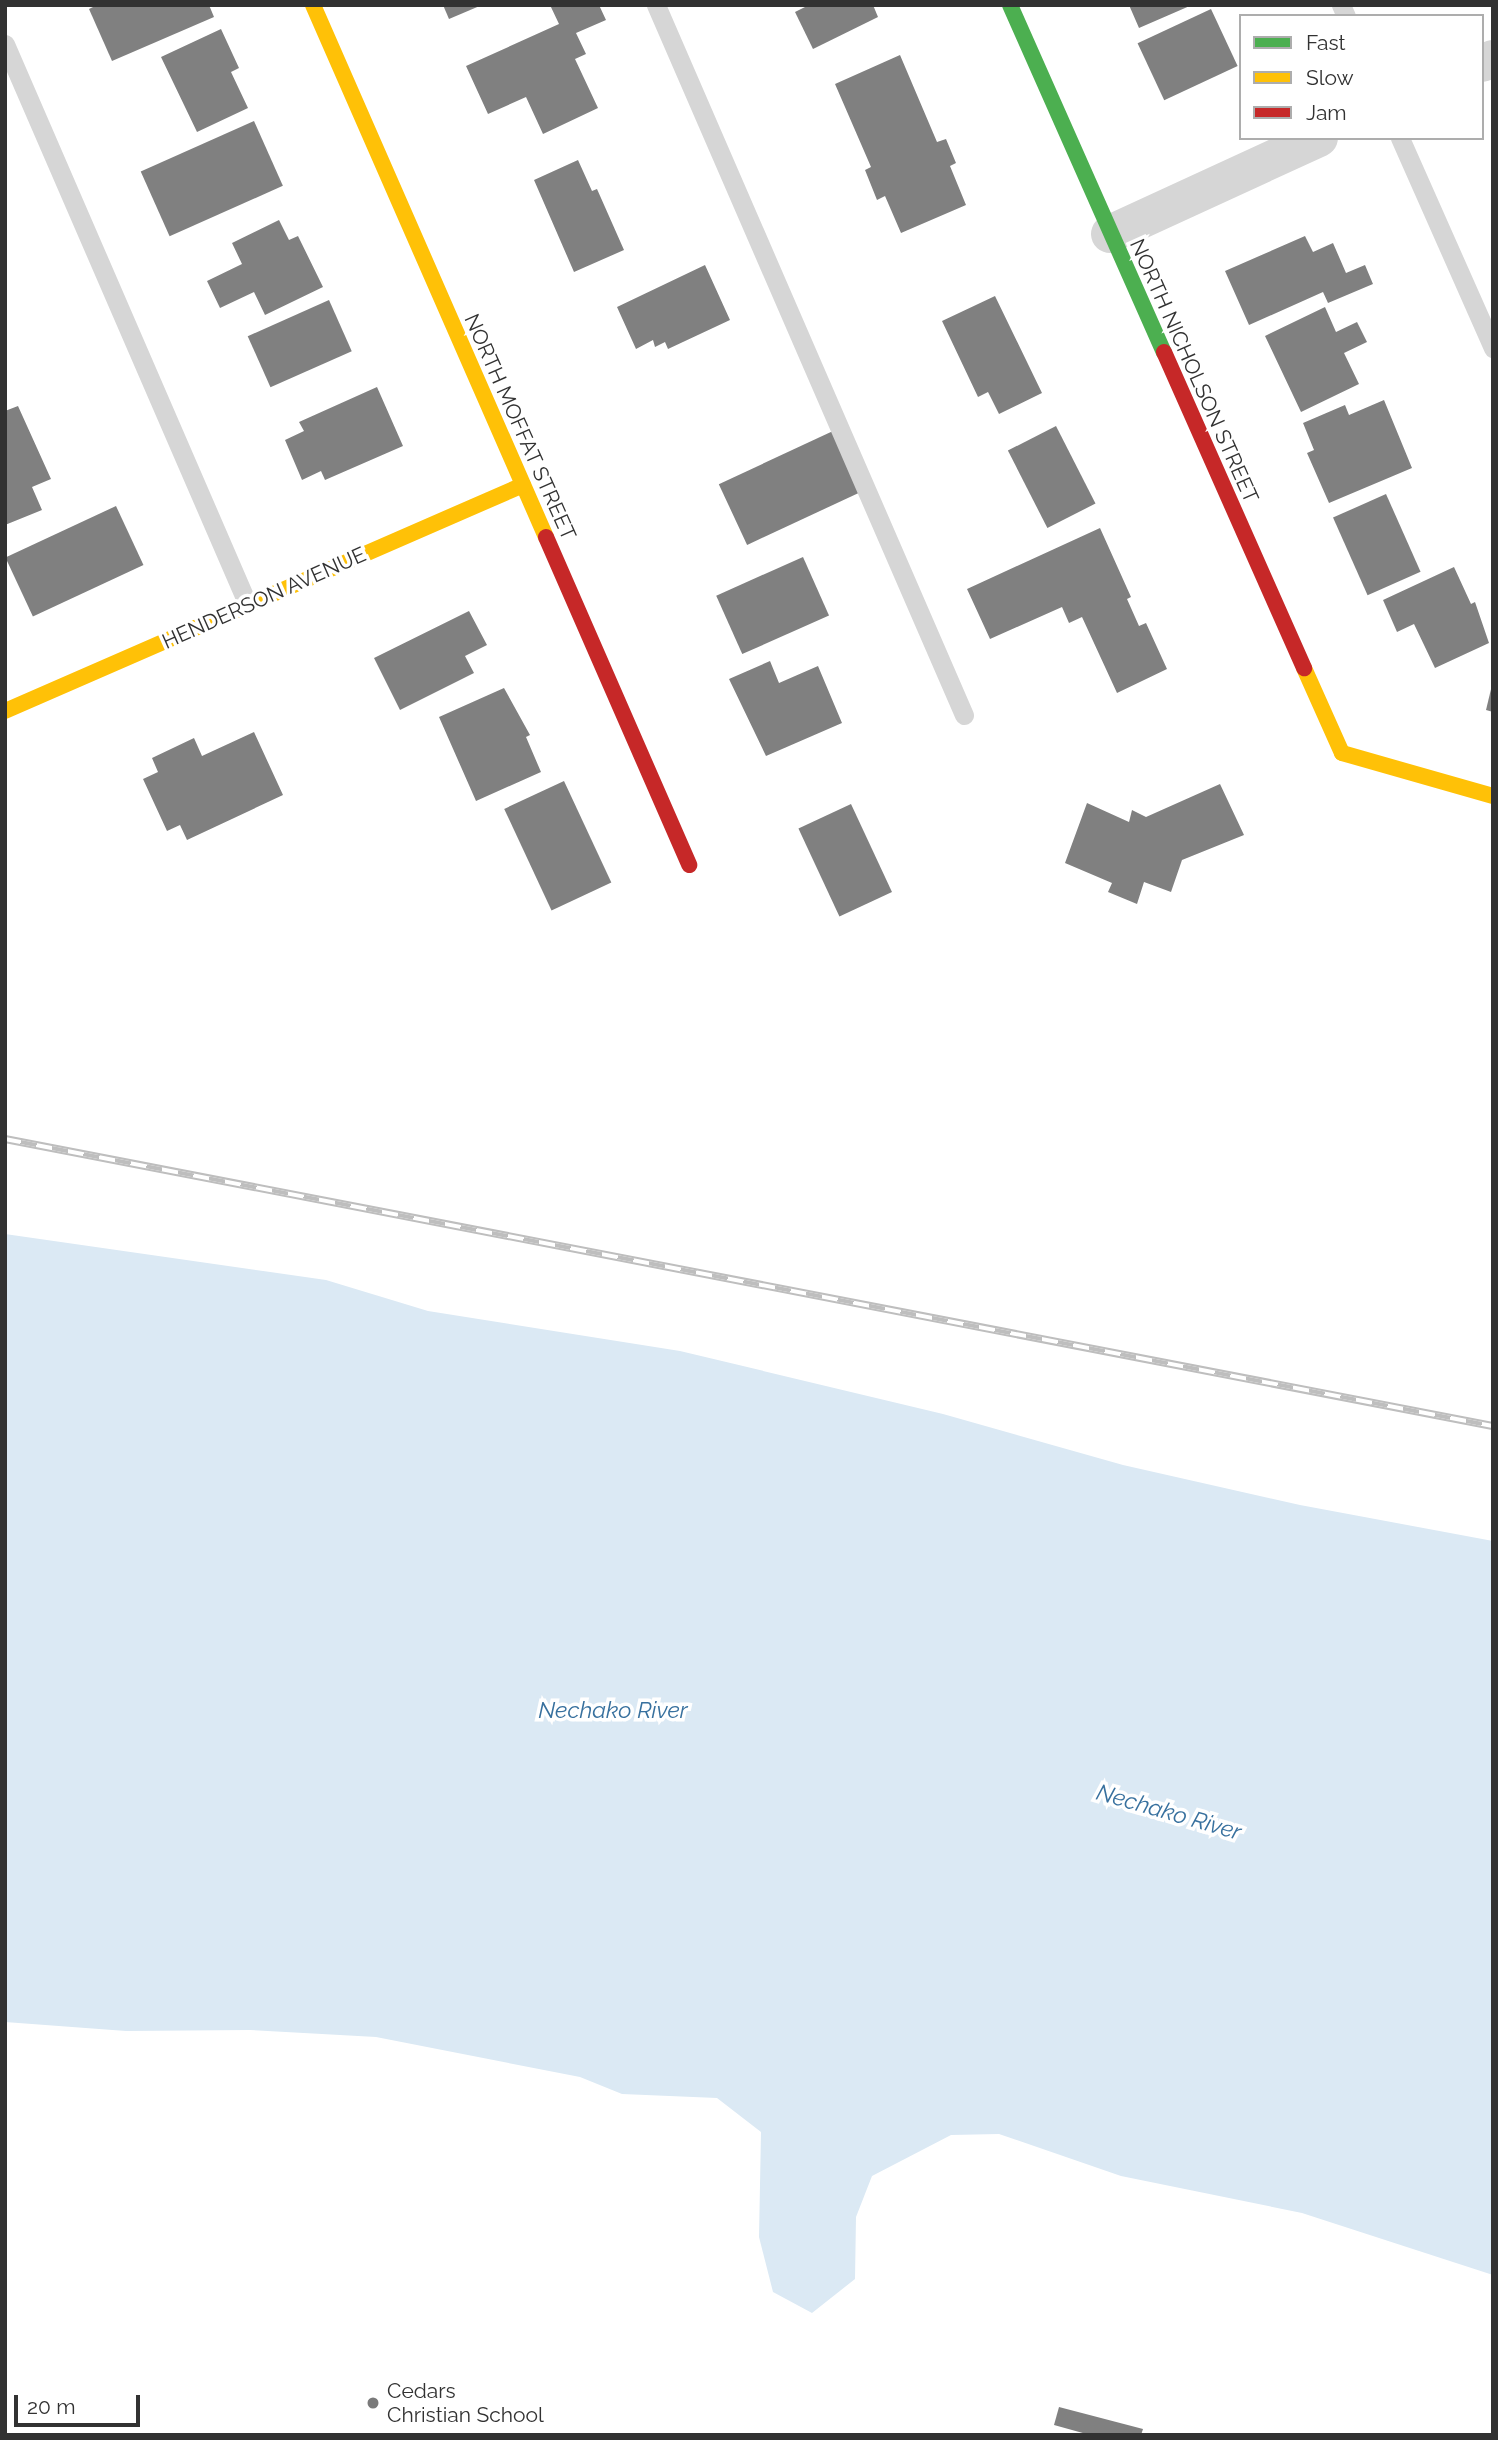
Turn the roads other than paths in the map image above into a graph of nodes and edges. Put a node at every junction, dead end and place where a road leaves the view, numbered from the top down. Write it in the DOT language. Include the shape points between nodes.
graph roads {
  1 [pos="313,5"];
  2 [pos="656,5"];
  3 [pos="1010,5"];
  4 [pos="5,44"];
  5 [pos="1315,140"];
  6 [pos="1401,140"];
  7 [pos="1110,234"];
  8 [pos="1493,348"];
  9 [pos="523,485"];
  10 [pos="248,605"];
  11 [pos="5,711"];
  12 [pos="964,715"];
  13 [pos="1493,796"];
  14 [pos="689,865"];
  1 -- 9 [label="street, NORTH MOFFAT STREET"];
  2 -- 12 [label="lane"];
  3 -- 7 [label="street, NORTH NICHOLSON STREET"];
  4 -- 10 [label="lane"];
  5 -- 7 [label="street"];
  6 -- 8 [label="lane"];
  7 -- 13 [label="street, NORTH NICHOLSON STREET" via="1342,753"];
  9 -- 10 [label="street, HENDERSON AVENUE"];
  9 -- 14 [label="street, NORTH MOFFAT STREET"];
  10 -- 11 [label="street, HENDERSON AVENUE"];
}
